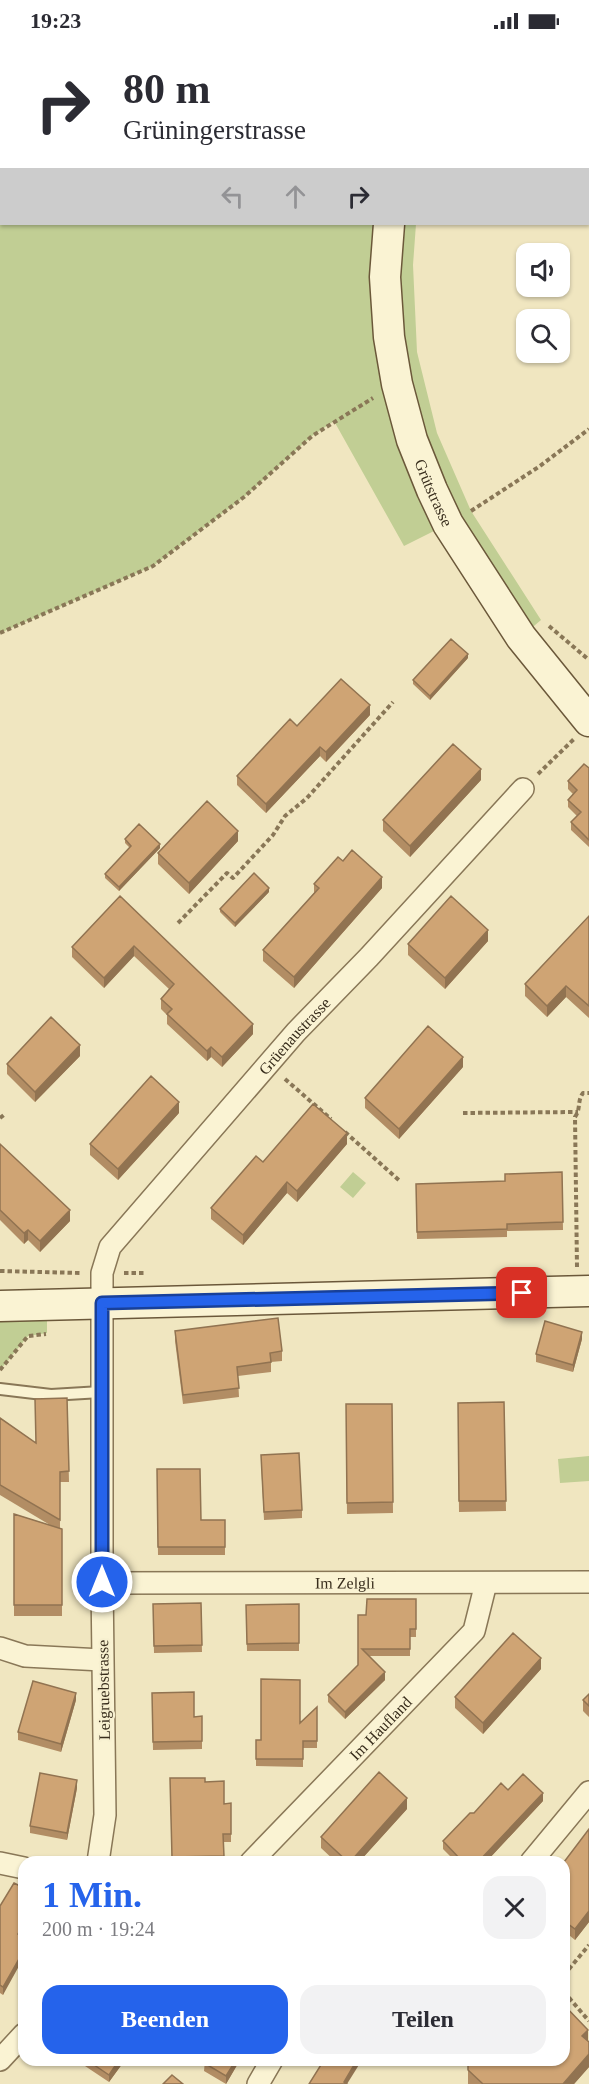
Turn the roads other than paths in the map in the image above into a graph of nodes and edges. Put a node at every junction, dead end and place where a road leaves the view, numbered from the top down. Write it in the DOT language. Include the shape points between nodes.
graph roads {
  1 [pos="389,225"];
  2 [pos="585,726"];
  3 [pos="523,789"];
  4 [pos="583,1280"];
  5 [pos="102,1303"];
  6 [pos="0,1306"];
  7 [pos="0,1389"];
  8 [pos="101,1392"];
  9 [pos="102,1582"];
  10 [pos="589,1582"];
  11 [pos="486,1583"];
  12 [pos="0,1648"];
  13 [pos="102,1660"];
  14 [pos="589,1792"];
  15 [pos="99,1856"];
  16 [pos="257,1856"];
  17 [pos="536,1856"];
  18 [pos="0,1863"];
  19 [pos="18,1867"];
  20 [pos="18,2040"];
  21 [pos="0,2060"];
  22 [pos="268,2066"];
  23 [pos="258,2084"];
  1 -- 2 [label="main road, Grütstrasse" via="385,277 389,337 412,440 432,490 460,518 521,638"];
  3 -- 5 [label="street, Grüenaustrasse" via="268,1064 110,1247 102,1273"];
  4 -- 5 [label="main road"];
  5 -- 6 [label="main road"];
  5 -- 8 [label="street, Leigruebstrasse"];
  7 -- 8 [label="lane" via="51,1395"];
  8 -- 9 [label="street, Leigruebstrasse"];
  9 -- 11 [label="street, Im Zelgli"];
  9 -- 13 [label="street, Leigruebstrasse"];
  10 -- 11 [label="street, Im Zelgli"];
  11 -- 16 [label="street, Im Haufland" via="474,1631"];
  12 -- 13 [label="street" via="25,1656"];
  13 -- 15 [label="street, Leigruebstrasse" via="105,1815"];
  14 -- 17 [label="street"];
  18 -- 19 [label="street"];
  20 -- 21 [label="street"];
  22 -- 23 [label="street"];
}
